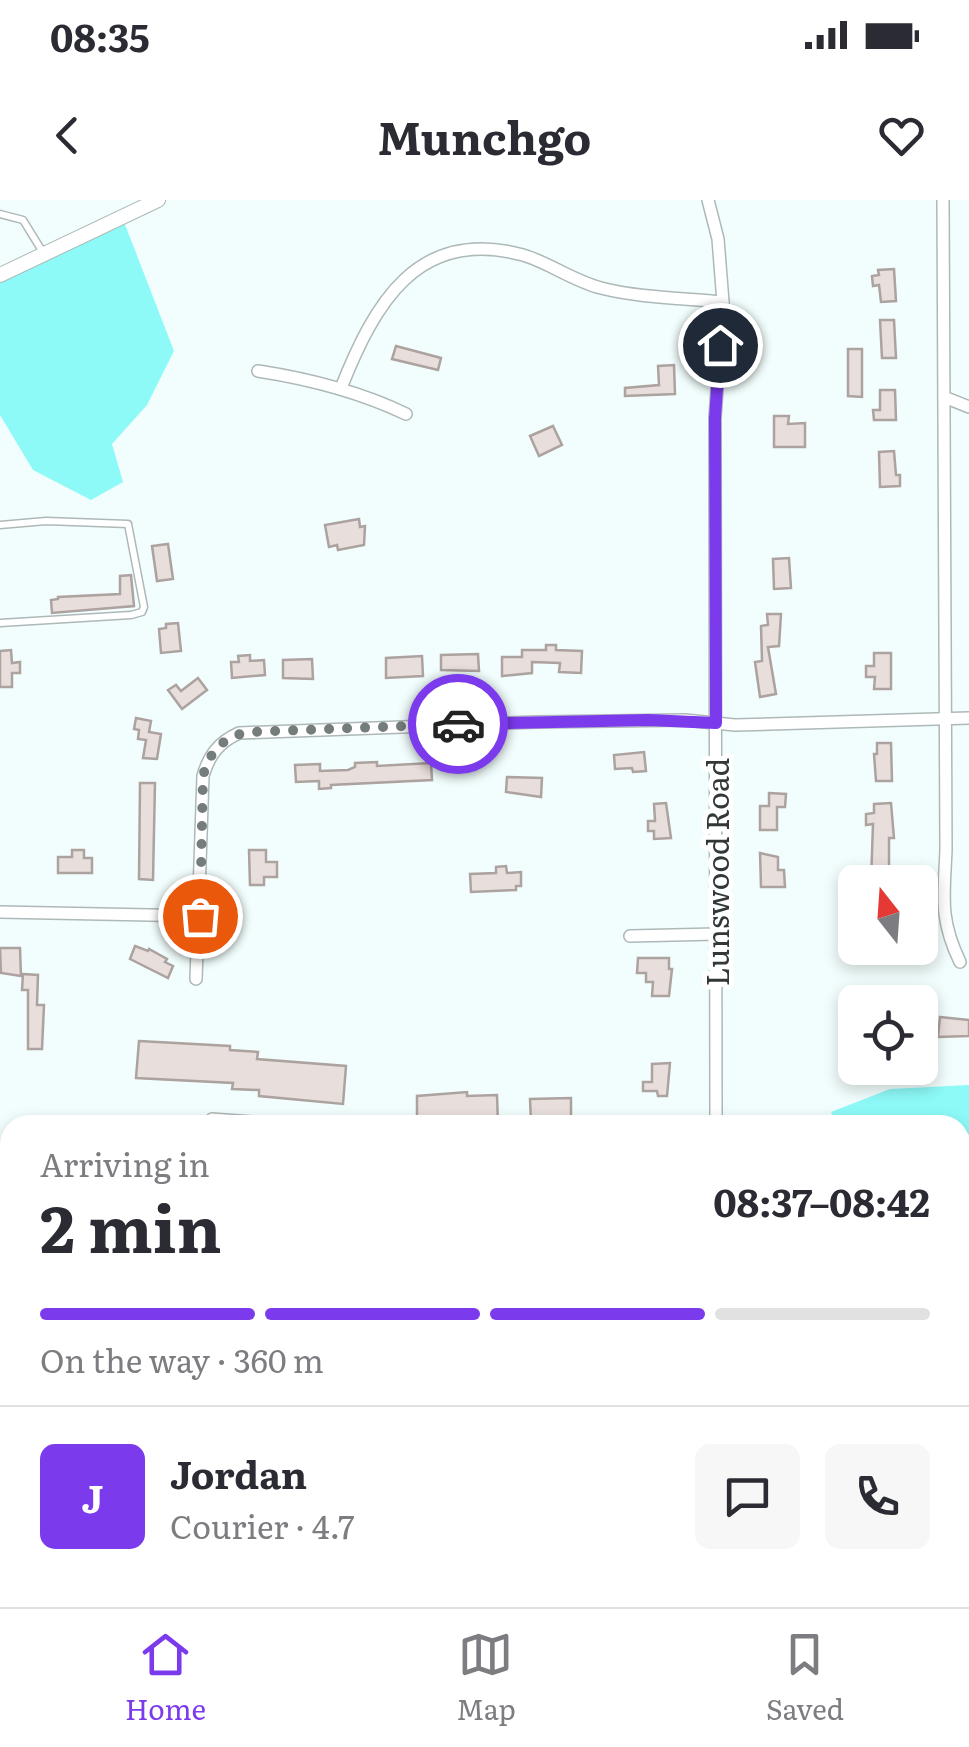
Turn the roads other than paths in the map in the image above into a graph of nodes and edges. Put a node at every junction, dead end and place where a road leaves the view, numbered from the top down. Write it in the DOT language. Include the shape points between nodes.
graph roads {
  1 [pos="158,200"];
  2 [pos="708,200"];
  3 [pos="942,200"];
  4 [pos="0,214"];
  5 [pos="44,255"];
  6 [pos="0,276"];
  7 [pos="723,302"];
  8 [pos="258,371"];
  9 [pos="340,388"];
  10 [pos="944,397"];
  11 [pos="969,406"];
  12 [pos="406,414"];
  13 [pos="0,525"];
  14 [pos="0,623"];
  15 [pos="969,718"];
  16 [pos="944,719"];
  17 [pos="716,723"];
  18 [pos="0,912"];
  19 [pos="200,916"];
  20 [pos="716,934"];
  21 [pos="630,936"];
  22 [pos="960,962"];
  23 [pos="196,979"];
  24 [pos="716,1115"];
  1 -- 5 [label="street"];
  2 -- 7 [label="street, Lunswood Road"];
  3 -- 10 [label="street"];
  4 -- 5 [label="lane" via="23,220"];
  5 -- 6 [label="street"];
  7 -- 9 [label="street" via="613,291 519,254 462,252 411,273 386,297"];
  7 -- 17 [label="street, Lunswood Road" via="715,418"];
  8 -- 9 [label="street"];
  9 -- 12 [label="street"];
  10 -- 11 [label="street"];
  10 -- 16 [label="street"];
  13 -- 14 [label="lane" via="128,524 144,607 132,615"];
  15 -- 16 [label="street"];
  16 -- 17 [label="street"];
  16 -- 22 [label="street" via="943,912"];
  17 -- 19 [label="street" via="239,733 211,754 203,776"];
  17 -- 20 [label="street, Lunswood Road"];
  18 -- 19 [label="street"];
  19 -- 23 [label="street"];
  20 -- 21 [label="street"];
  20 -- 24 [label="street, Lunswood Road"];
}
